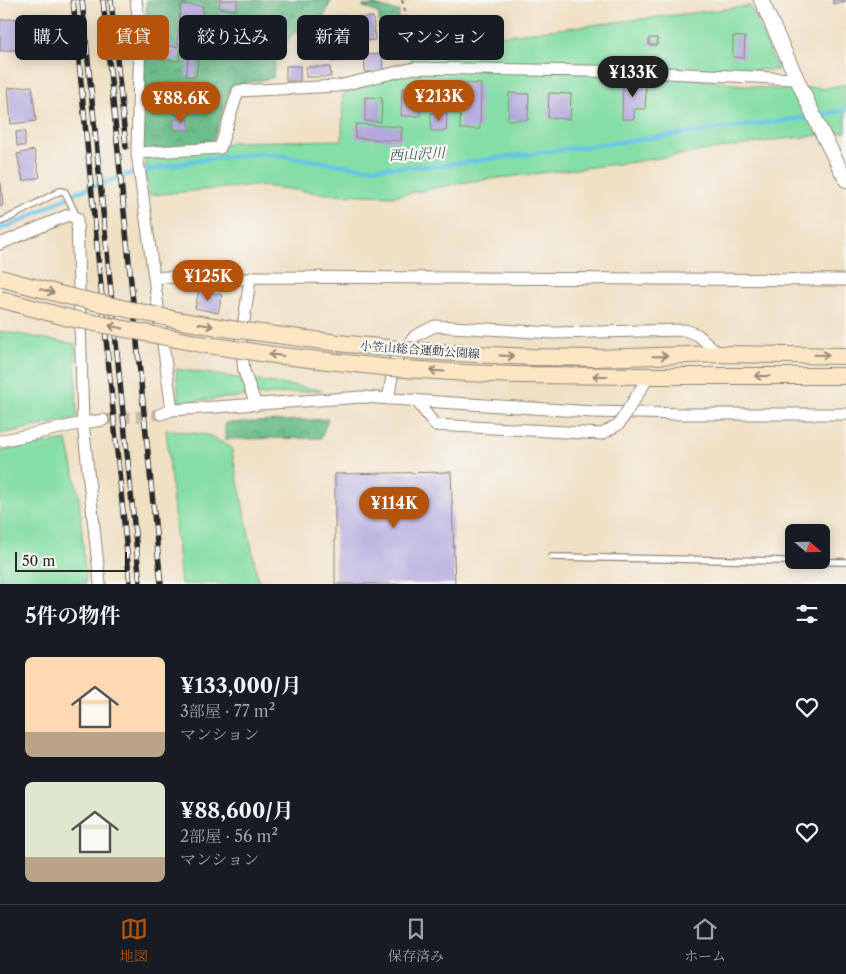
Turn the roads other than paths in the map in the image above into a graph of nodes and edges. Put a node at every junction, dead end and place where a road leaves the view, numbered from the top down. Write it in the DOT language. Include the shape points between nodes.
graph roads {
  1 [pos="136,0"];
  2 [pos="760,0"];
  3 [pos="796,79"];
  4 [pos="138,158"];
  5 [pos="846,180"];
  6 [pos="77,218"];
  7 [pos="0,222"];
  8 [pos="0,244"];
  9 [pos="154,277"];
  10 [pos="0,278"];
  11 [pos="250,279"];
  12 [pos="846,280"];
  13 [pos="0,299"];
  14 [pos="719,354"];
  15 [pos="846,356"];
  16 [pos="648,376"];
  17 [pos="846,376"];
  18 [pos="388,399"];
  19 [pos="416,400"];
  20 [pos="256,405"];
  21 [pos="846,414"];
  22 [pos="103,420"];
  23 [pos="83,423"];
  24 [pos="0,441"];
  25 [pos="552,557"];
  26 [pos="846,562"];
  27 [pos="100,584"];
  1 -- 4 [label="street" via="140,32"];
  2 -- 3 [label="street"];
  3 -- 4 [label="street" via="414,68 338,86 238,91 220,148"];
  3 -- 5 [label="street"];
  4 -- 9 [label="street"];
  6 -- 7 [label="lane" via="65,192 60,191"];
  6 -- 8 [label="street" via="68,215"];
  6 -- 23 [label="street"];
  9 -- 11 [label="street"];
  9 -- 20 [label="street" via="166,412"];
  10 -- 14 [label="main road, 小笠山総合運動公園線, one-way, bridge" via="182,321 338,343 531,357"];
  11 -- 12 [label="street"];
  11 -- 20 [label="street" via="241,341 244,371"];
  16 -- 13 [label="main road, 小笠山総合運動公園線, one-way, bridge" via="518,376 391,368 274,355 69,318"];
  14 -- 15 [label="main road, 小笠山総合運動公園線, one-way"];
  14 -- 18 [label="street" via="698,335 685,330 553,333 435,326 415,336 395,360"];
  17 -- 16 [label="main road, 小笠山総合運動公園線, one-way"];
  16 -- 19 [label="street, bridge" via="619,424 602,434 435,425"];
  18 -- 19 [label="street"];
  18 -- 20 [label="street" via="362,397"];
  19 -- 21 [label="street" via="593,412"];
  22 -- 23 [label="street"];
  23 -- 24 [label="street"];
  23 -- 27 [label="street"];
  25 -- 26 [label="lane"];
}
